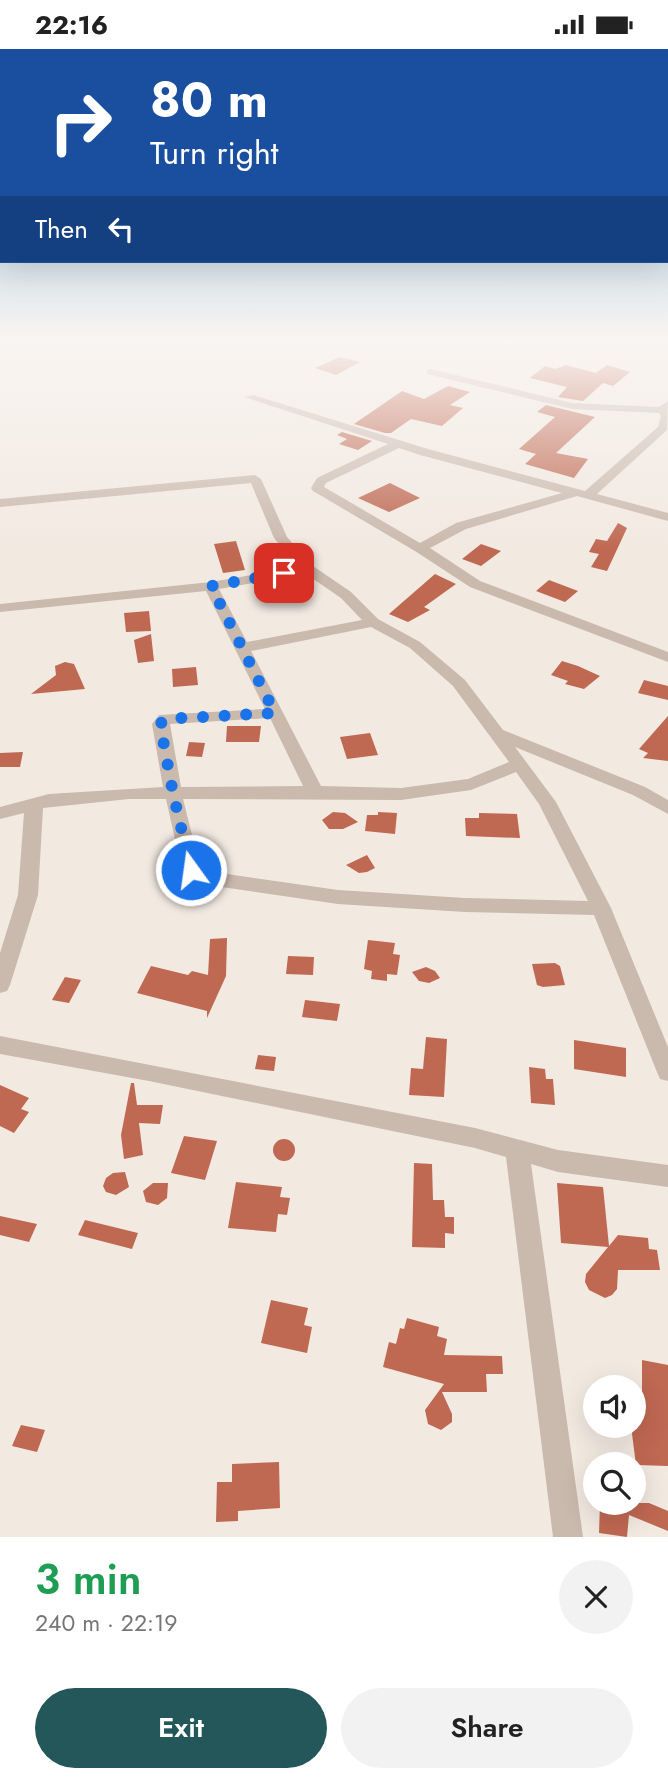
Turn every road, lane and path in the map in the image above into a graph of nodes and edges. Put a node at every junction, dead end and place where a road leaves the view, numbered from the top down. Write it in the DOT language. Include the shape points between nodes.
graph roads {
  1 [pos="295,411"];
  2 [pos="666,411"];
  3 [pos="398,444"];
  4 [pos="581,495"];
  5 [pos="0,503"];
  6 [pos="668,517"];
  7 [pos="420,548"];
  8 [pos="308,569"];
  9 [pos="211,586"];
  10 [pos="0,608"];
  11 [pos="373,622"];
  12 [pos="242,648"];
  13 [pos="668,657"];
  14 [pos="275,713"];
  15 [pos="500,735"];
  16 [pos="520,764"];
  17 [pos="315,792"];
  18 [pos="173,793"];
  19 [pos="34,803"];
  20 [pos="668,808"];
  21 [pos="0,814"];
  22 [pos="601,908"];
  23 [pos="0,985"];
  24 [pos="0,1045"];
  25 [pos="668,1072"];
  26 [pos="517,1150"];
  27 [pos="668,1176"];
  28 [pos="568,1537"];
  1 -- 3 [label="street"];
  2 -- 4 [label="street" via="663,428"];
  3 -- 4 [label="street"];
  3 -- 7 [label="street" via="321,481 317,488"];
  4 -- 6 [label="street"];
  4 -- 7 [label="street" via="461,526"];
  5 -- 8 [label="street" via="255,479 281,538"];
  7 -- 13 [label="street" via="475,584"];
  8 -- 9 [label="street"];
  8 -- 11 [label="street" via="346,595"];
  9 -- 10 [label="street"];
  9 -- 12 [label="street"];
  11 -- 12 [label="street"];
  11 -- 15 [label="street" via="415,645 459,683"];
  12 -- 14 [label="street"];
  14 -- 17 [label="street"];
  14 -- 18 [label="street" via="162,721"];
  15 -- 16 [label="street"];
  15 -- 20 [label="street" via="639,791"];
  16 -- 17 [label="street" via="449,789 401,794"];
  16 -- 22 [label="street" via="547,802"];
  17 -- 18 [label="street"];
  18 -- 19 [label="street"];
  18 -- 22 [label="street" via="191,870 201,877 338,897"];
  19 -- 21 [label="street"];
  19 -- 23 [label="street" via="28,895"];
  22 -- 25 [label="street"];
  24 -- 26 [label="street" via="190,1080"];
  26 -- 27 [label="street"];
  26 -- 28 [label="street"];
}
